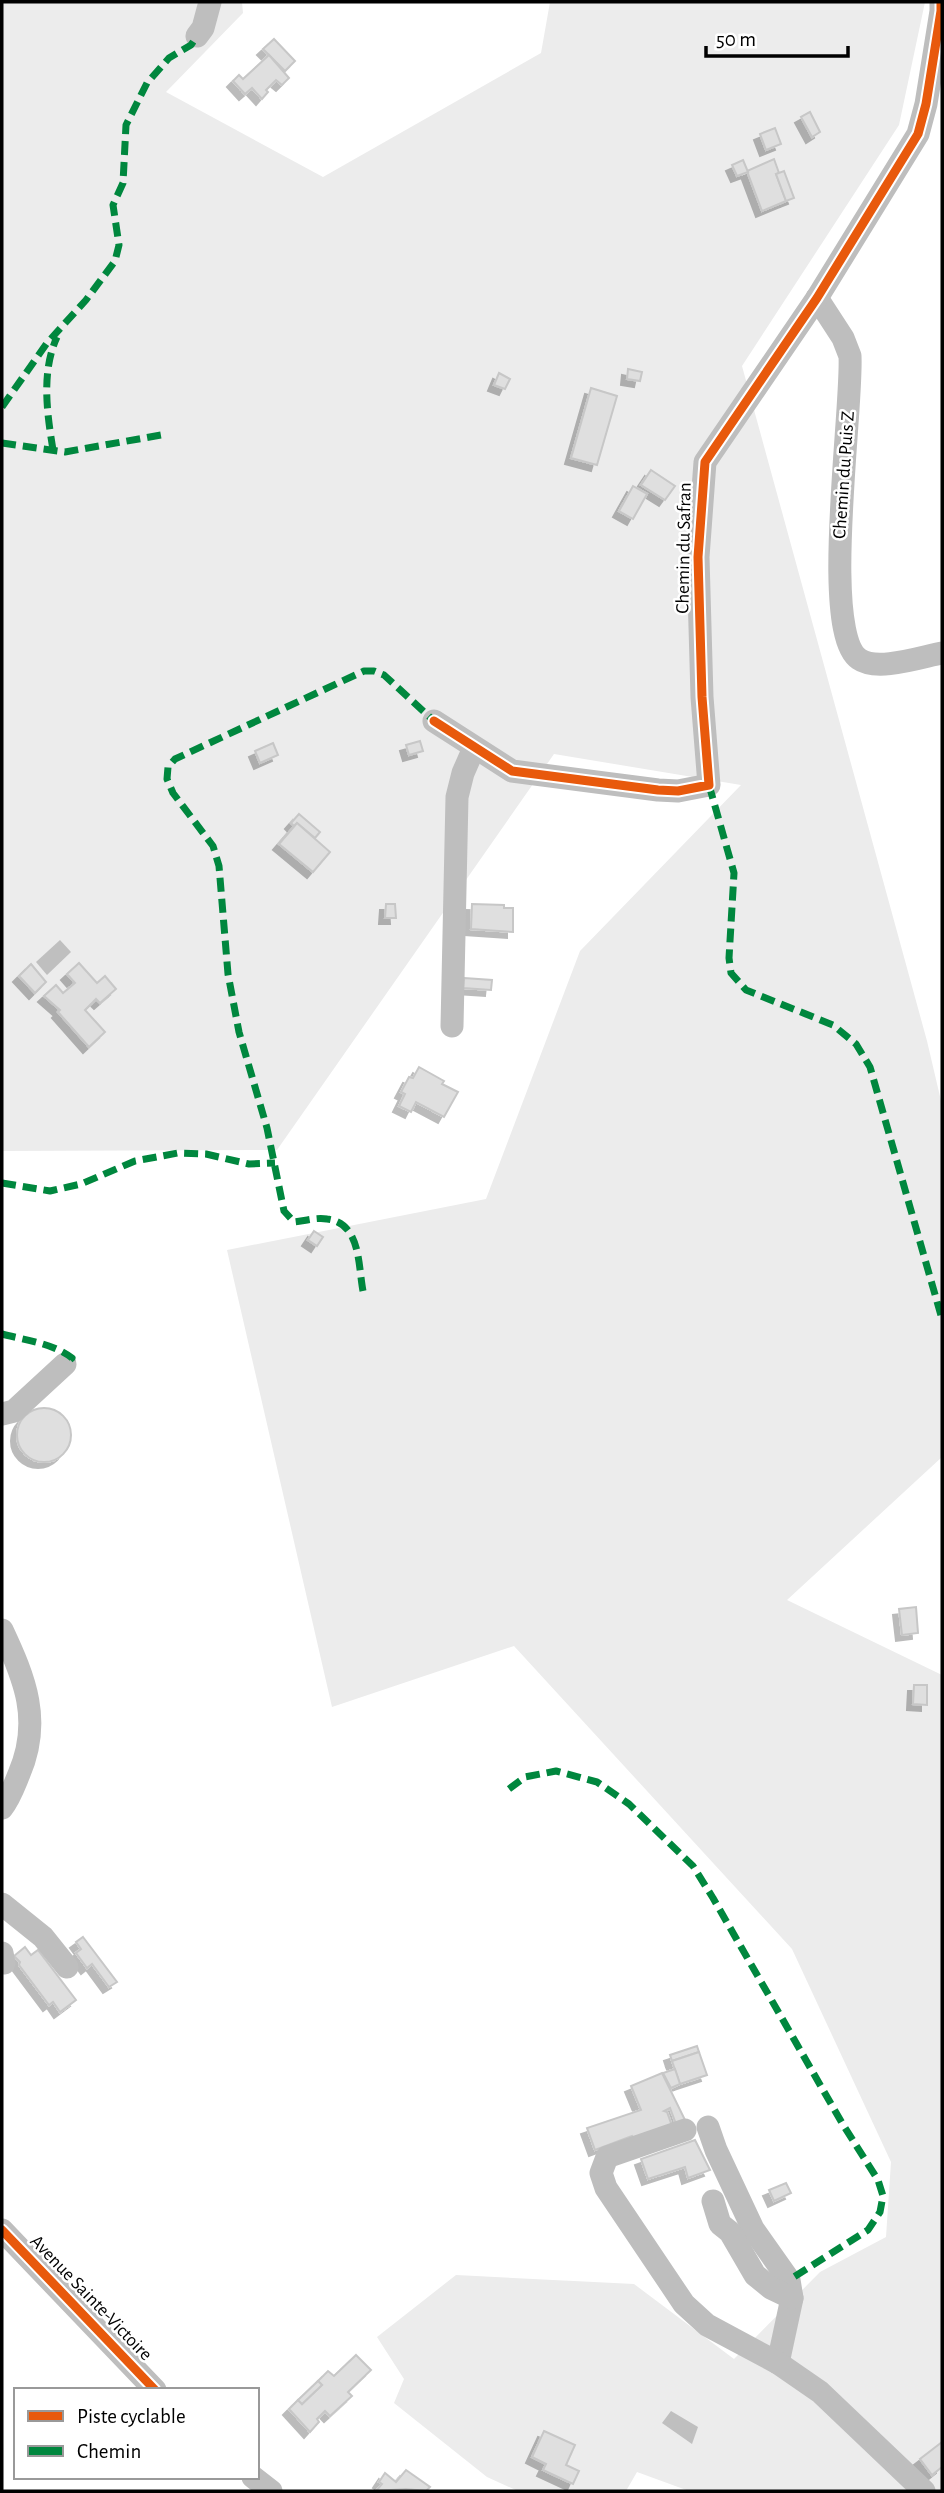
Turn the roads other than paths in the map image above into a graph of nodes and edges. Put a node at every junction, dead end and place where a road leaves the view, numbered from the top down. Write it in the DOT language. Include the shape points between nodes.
graph roads {
  1 [pos="210,2"];
  2 [pos="941,2"];
  3 [pos="197,36"];
  4 [pos="817,298"];
  5 [pos="942,653"];
  6 [pos="434,721"];
  7 [pos="474,748"];
  8 [pos="452,1026"];
  9 [pos="65,1364"];
  10 [pos="2,1414"];
  11 [pos="2,1630"];
  12 [pos="2,1808"];
  13 [pos="2,1904"];
  14 [pos="67,1967"];
  15 [pos="713,2201"];
  16 [pos="2,2230"];
  17 [pos="792,2298"];
  18 [pos="778,2363"];
  19 [pos="153,2388"];
  20 [pos="256,2479"];
  21 [pos="271,2491"];
  22 [pos="924,2491"];
  1 -- 3 [label="street"];
  2 -- 4 [label="street, Chemin du Safran" via="918,134"];
  4 -- 5 [label="street, Chemin du Puis Z" via="850,356 839,550 847,645 867,664"];
  4 -- 7 [label="street, Chemin du Safran" via="705,462 698,557 709,785 658,790 512,771"];
  6 -- 7 [label="street, Chemin du Safran"];
  7 -- 8 [label="street" via="457,797"];
  9 -- 10 [label="street" via="14,1411"];
  11 -- 12 [label="street" via="29,1699 30,1737 24,1764"];
  13 -- 14 [label="street" via="43,1937"];
  15 -- 17 [label="street" via="720,2224 730,2232 755,2275"];
  16 -- 19 [label="street, Avenue Sainte-Victoire"];
  17 -- 18 [label="street"];
  17 -- 18 [label="street" via="789,2280 753,2229 716,2150 697,2128 607,2157 601,2173 606,2188 684,2304 708,2325"];
  18 -- 22 [label="street" via="820,2392"];
  20 -- 21 [label="street"];
}
